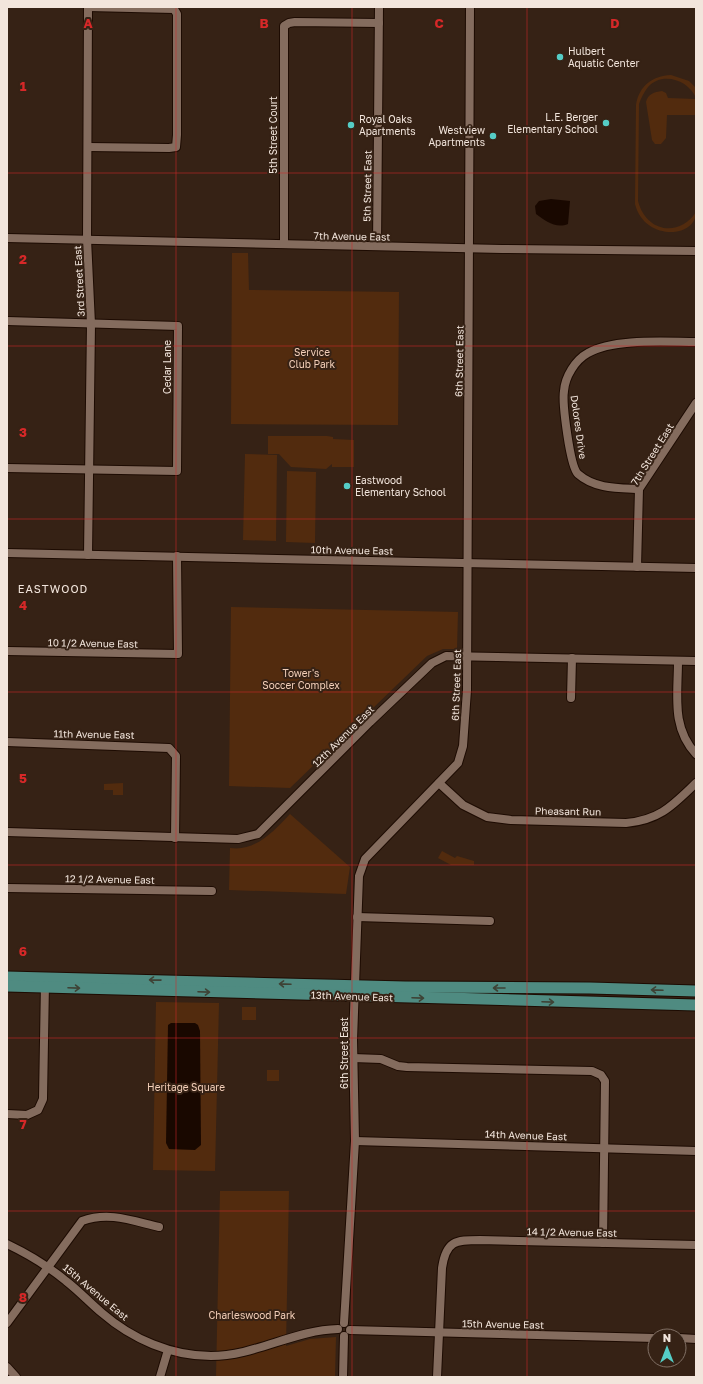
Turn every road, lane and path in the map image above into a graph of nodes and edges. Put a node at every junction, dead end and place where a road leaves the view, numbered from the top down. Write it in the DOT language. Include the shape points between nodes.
graph roads {
  1 [pos="88,7"];
  2 [pos="379,7"];
  3 [pos="470,7"];
  4 [pos="379,23"];
  5 [pos="88,147"];
  6 [pos="7,238"];
  7 [pos="87,239"];
  8 [pos="284,244"];
  9 [pos="377,246"];
  10 [pos="470,248"];
  11 [pos="696,251"];
  12 [pos="7,321"];
  13 [pos="91,324"];
  14 [pos="696,342"];
  15 [pos="696,403"];
  16 [pos="7,468"];
  17 [pos="89,470"];
  18 [pos="639,489"];
  19 [pos="7,553"];
  20 [pos="88,555"];
  21 [pos="177,556"];
  22 [pos="468,563"];
  23 [pos="637,567"];
  24 [pos="696,568"];
  25 [pos="7,651"];
  26 [pos="467,656"];
  27 [pos="572,658"];
  28 [pos="678,661"];
  29 [pos="696,661"];
  30 [pos="571,698"];
  31 [pos="7,742"];
  32 [pos="696,754"];
  33 [pos="439,783"];
  34 [pos="696,783"];
  35 [pos="7,832"];
  36 [pos="175,838"];
  37 [pos="7,888"];
  38 [pos="212,891"];
  39 [pos="357,917"];
  40 [pos="490,921"];
  41 [pos="7,977"];
  42 [pos="45,982"];
  43 [pos="7,986"];
  44 [pos="355,991"];
  45 [pos="696,991"];
  46 [pos="696,1005"];
  47 [pos="353,1058"];
  48 [pos="7,1114"];
  49 [pos="355,1141"];
  50 [pos="603,1148"];
  51 [pos="696,1151"];
  52 [pos="159,1227"];
  53 [pos="603,1243"];
  54 [pos="7,1244"];
  55 [pos="696,1245"];
  56 [pos="48,1266"];
  57 [pos="7,1323"];
  58 [pos="344,1323"];
  59 [pos="350,1330"];
  60 [pos="341,1333"];
  61 [pos="439,1333"];
  62 [pos="647,1338"];
  63 [pos="168,1350"];
  64 [pos="7,1367"];
  65 [pos="16,1377"];
  66 [pos="160,1377"];
  67 [pos="343,1377"];
  68 [pos="437,1377"];
  1 -- 5 [label="street, 3rd Street East"];
  1 -- 5 [label="street" via="174,9 177,14 176,147"];
  2 -- 4 [label="street, 5th Street East"];
  3 -- 10 [label="street, 6th Street East"];
  4 -- 8 [label="street, 5th Street Court" via="295,22 284,26"];
  4 -- 9 [label="street, 5th Street East"];
  5 -- 7 [label="street, 3rd Street East"];
  6 -- 7 [label="street, 7th Avenue East"];
  7 -- 8 [label="street, 7th Avenue East"];
  7 -- 13 [label="street, 3rd Street East"];
  8 -- 9 [label="street, 7th Avenue East"];
  9 -- 10 [label="street, 7th Avenue East"];
  10 -- 11 [label="street, 7th Avenue East"];
  10 -- 22 [label="street, 6th Street East"];
  12 -- 13 [label="street"];
  13 -- 17 [label="street, 3rd Street East"];
  13 -- 17 [label="street, Cedar Lane" via="178,326 177,471"];
  14 -- 18 [label="street, Dolores Drive" via="611,345 588,353 568,375 563,391 565,415 570,450 577,473 591,483 610,488"];
  15 -- 18 [label="street, 7th Street East"];
  16 -- 17 [label="street"];
  17 -- 20 [label="street, 3rd Street East"];
  18 -- 23 [label="street, 7th Street East"];
  19 -- 20 [label="street, 10th Avenue East"];
  20 -- 21 [label="street, 10th Avenue East"];
  21 -- 22 [label="street, 10th Avenue East"];
  21 -- 25 [label="street, 10 1/2 Avenue East" via="178,654"];
  22 -- 23 [label="street, 10th Avenue East"];
  22 -- 26 [label="street, 6th Street East"];
  23 -- 24 [label="street, 10th Avenue East"];
  26 -- 27 [label="street, 12th Avenue East"];
  26 -- 33 [label="street, 6th Street East" via="463,746 458,763"];
  26 -- 36 [label="street, 12th Avenue East" via="446,656 432,663 258,834 238,839"];
  27 -- 28 [label="street, 12th Avenue East"];
  27 -- 30 [label="street"];
  28 -- 29 [label="street, 12th Avenue East"];
  28 -- 32 [label="street" via="679,726 686,743"];
  31 -- 36 [label="street, 11th Avenue East" via="169,748 176,756"];
  33 -- 34 [label="street, Pheasant Run" via="463,805 487,817 511,820 638,822 658,816 667,810"];
  33 -- 39 [label="street, 6th Street East" via="365,859 359,876"];
  35 -- 36 [label="street, 12th Avenue East"];
  37 -- 38 [label="street, 12 1/2 Avenue East"];
  39 -- 40 [label="street"];
  39 -- 44 [label="street, 6th Street East"];
  41 -- 42 [label="main road, 13th Avenue East"];
  42 -- 43 [label="main road, 13th Avenue East"];
  42 -- 44 [label="main road, 13th Avenue East"];
  42 -- 48 [label="street" via="43,1099 38,1110 27,1115"];
  45 -- 44 [label="main road, 13th Avenue East, one-way"];
  44 -- 46 [label="main road, 13th Avenue East, one-way"];
  44 -- 47 [label="street, 6th Street East"];
  47 -- 49 [label="street, 6th Street East"];
  47 -- 50 [label="street" via="381,1060 407,1067 592,1071 602,1075 605,1081"];
  49 -- 50 [label="street, 14th Avenue East"];
  49 -- 58 [label="street, 6th Street East"];
  50 -- 51 [label="street, 14th Avenue East"];
  50 -- 53 [label="street"];
  52 -- 56 [label="street" via="116,1216 95,1216 82,1221"];
  53 -- 55 [label="street, 14 1/2 Avenue East"];
  53 -- 61 [label="street, 14 1/2 Avenue East" via="461,1240 451,1244 444,1254 442,1268"];
  54 -- 56 [label="street, 15th Avenue East"];
  56 -- 57 [label="street"];
  56 -- 63 [label="street, 15th Avenue East" via="118,1326"];
  58 -- 59 [label="street" via="349,1325"];
  58 -- 60 [label="street" via="340,1325"];
  59 -- 60 [label="street" via="349,1334"];
  59 -- 61 [label="street, 15th Avenue East"];
  60 -- 63 [label="street, 15th Avenue East" via="311,1332 235,1355 210,1356"];
  60 -- 67 [label="street"];
  61 -- 62 [label="street, 15th Avenue East"];
  61 -- 68 [label="street"];
  63 -- 66 [label="street"];
  64 -- 65 [label="street"];
}
